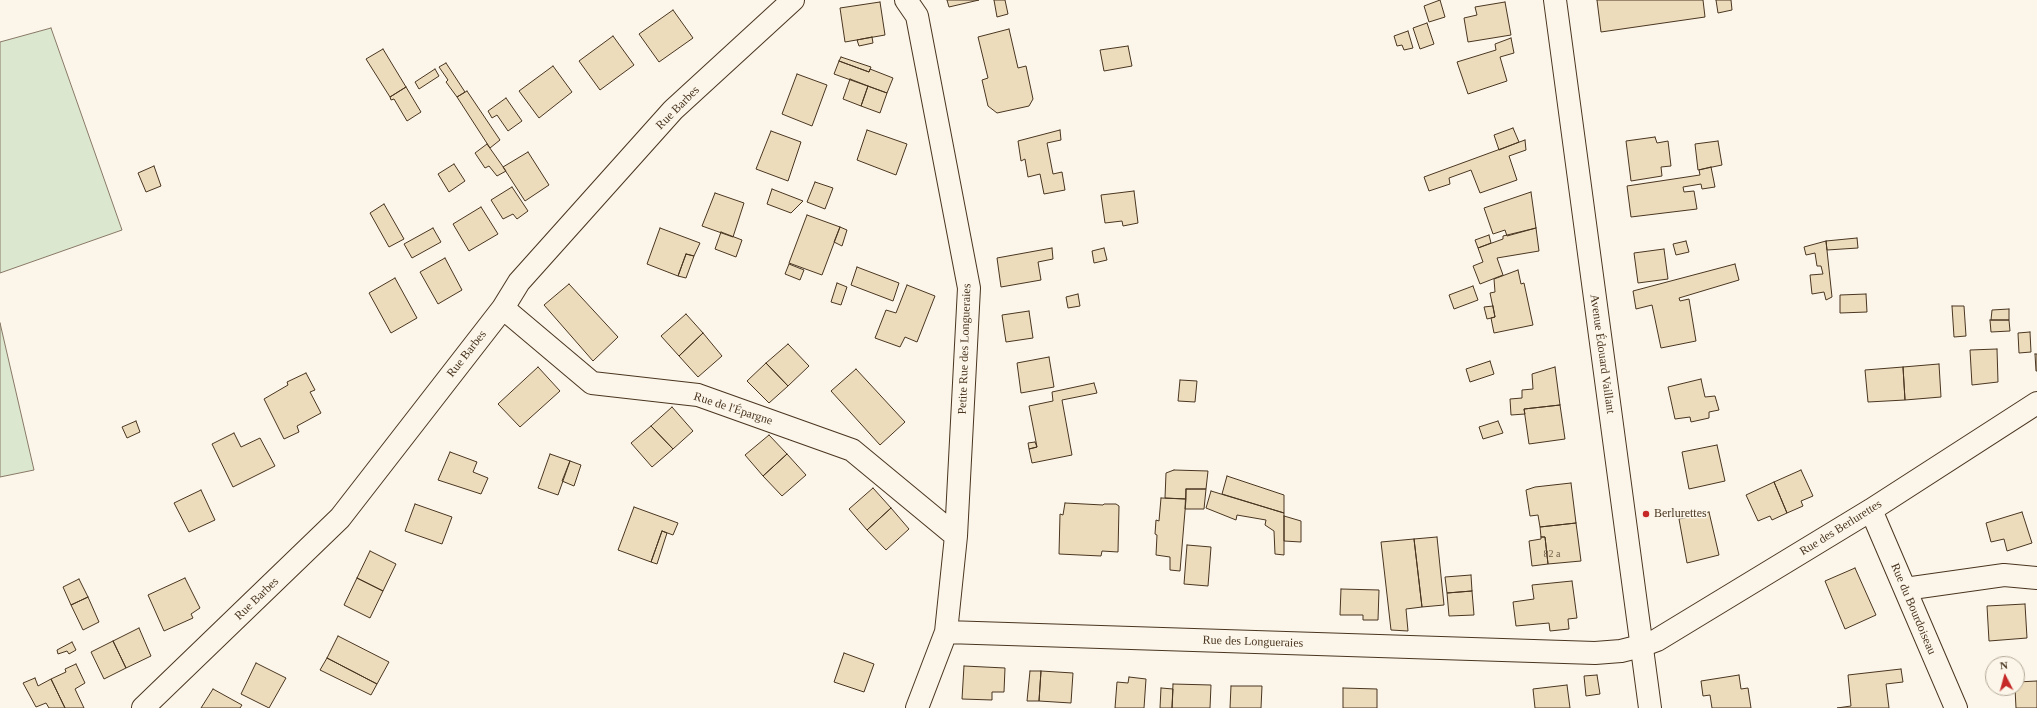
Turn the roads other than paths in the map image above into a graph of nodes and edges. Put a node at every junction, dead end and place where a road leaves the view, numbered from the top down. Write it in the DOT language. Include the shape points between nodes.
graph roads {
  1 [pos="793,0"];
  2 [pos="906,0"];
  3 [pos="1555,0"];
  4 [pos="503,308"];
  5 [pos="2037,403"];
  6 [pos="1871,510"];
  7 [pos="956,536"];
  8 [pos="2037,578"];
  9 [pos="1905,589"];
  10 [pos="946,632"];
  11 [pos="1641,646"];
  12 [pos="143,708"];
  13 [pos="916,708"];
  14 [pos="1650,708"];
  15 [pos="1956,708"];
  1 -- 4 [label="street, Rue Barbes" via="673,110 520,282"];
  2 -- 7 [label="street, Petite Rue des Longueraies" via="917,16 969,288"];
  3 -- 11 [label="street, Avenue Édouard Vaillant"];
  4 -- 7 [label="street, Rue de l'Épargne" via="592,382 698,395 852,450"];
  4 -- 12 [label="street, Rue Barbes" via="340,518"];
  5 -- 6 [label="street, Rue des Berlurettes"];
  6 -- 9 [label="street, Rue du Bourdoiseau"];
  6 -- 11 [label="street, Rue des Berlurettes" via="1657,640"];
  7 -- 10 [label="street, Petite Rue des Longueraies"];
  8 -- 9 [label="street" via="2004,575"];
  9 -- 15 [label="street, Rue du Bourdoiseau"];
  10 -- 11 [label="street, Rue des Longueraies" via="1595,653"];
  10 -- 13 [label="street"];
  11 -- 14 [label="street, Avenue Édouard Vaillant"];
}
